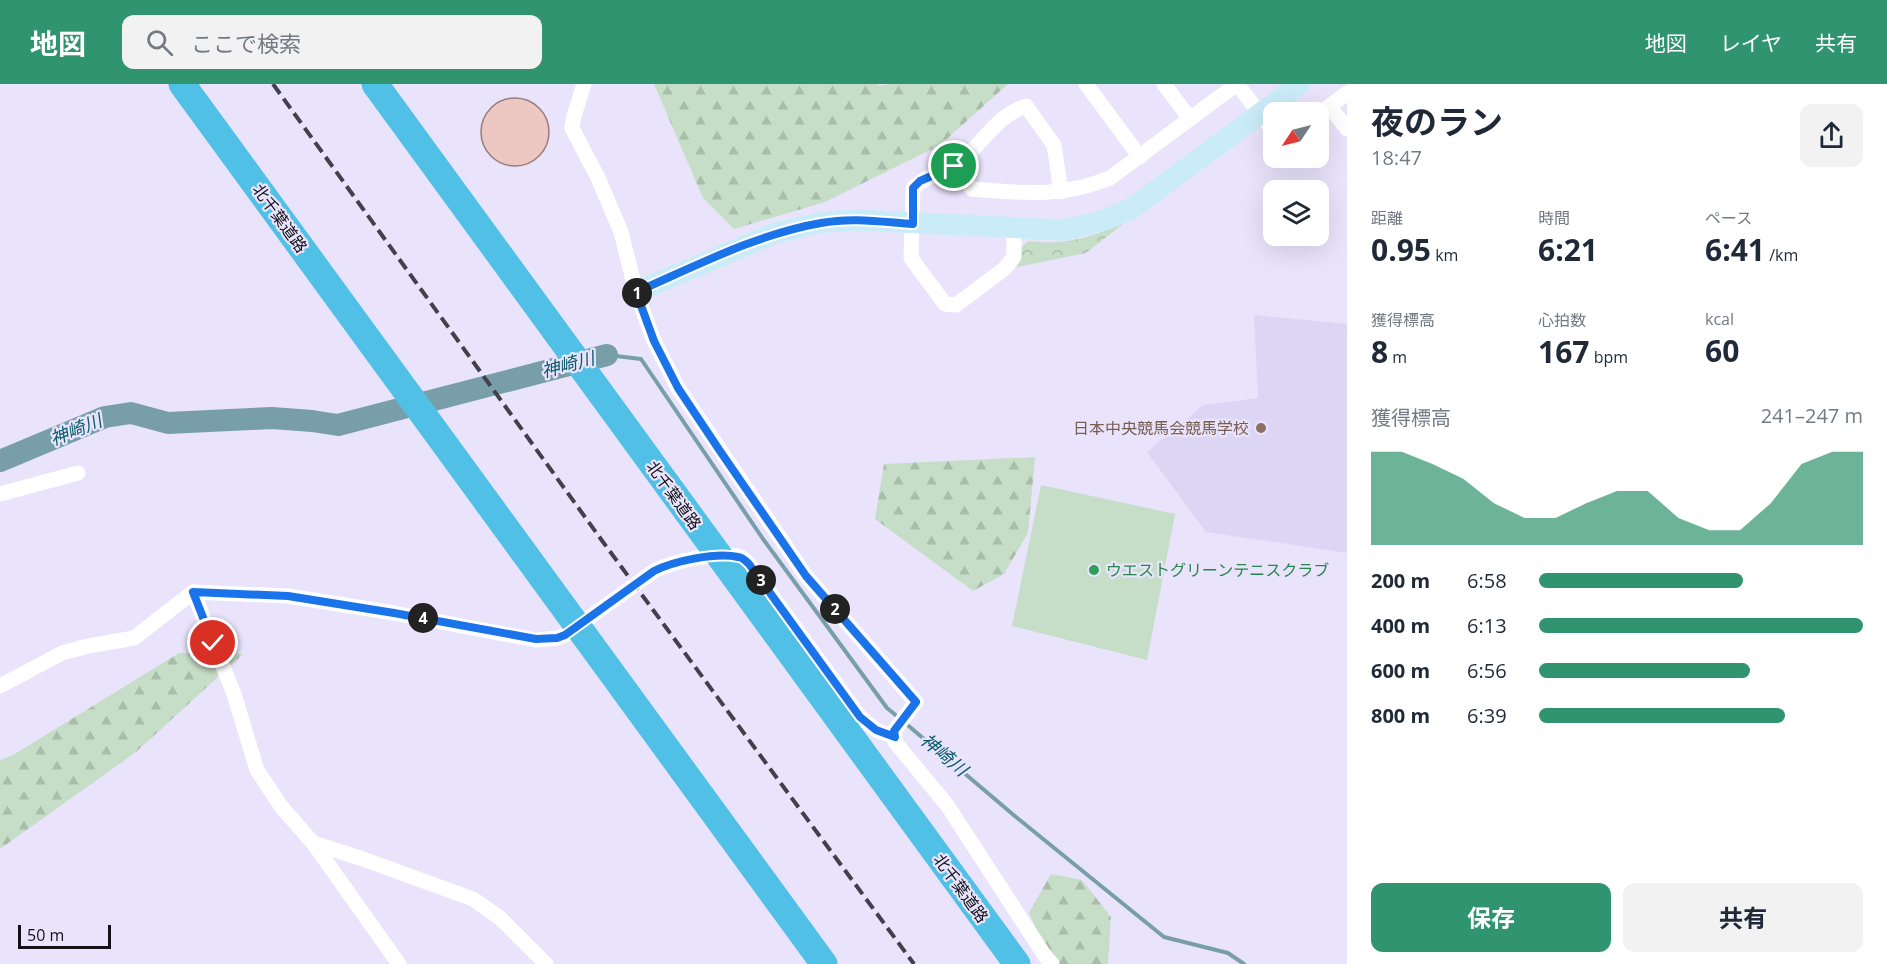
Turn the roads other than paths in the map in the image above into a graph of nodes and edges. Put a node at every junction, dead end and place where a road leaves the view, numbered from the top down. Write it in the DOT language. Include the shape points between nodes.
graph roads {
  1 [pos="182,84"];
  2 [pos="375,84"];
  3 [pos="584,84"];
  4 [pos="1086,84"];
  5 [pos="1164,84"];
  6 [pos="1237,84"];
  7 [pos="1300,84"];
  8 [pos="1347,93"];
  9 [pos="1329,107"];
  10 [pos="1260,113"];
  11 [pos="1329,115"];
  12 [pos="1263,117"];
  13 [pos="1190,119"];
  14 [pos="1347,129"];
  15 [pos="1140,157"];
  16 [pos="954,166"];
  17 [pos="1061,192"];
  18 [pos="913,224"];
  19 [pos="1014,229"];
  20 [pos="636,292"];
  21 [pos="78,473"];
  22 [pos="0,495"];
  23 [pos="193,592"];
  24 [pos="0,686"];
  25 [pos="896,732"];
  26 [pos="313,843"];
  27 [pos="399,964"];
  28 [pos="546,964"];
  29 [pos="824,964"];
  30 [pos="1017,964"];
  31 [pos="1052,964"];
  1 -- 29 [label="highway, 北千葉道路"];
  2 -- 30 [label="highway, 北千葉道路"];
  3 -- 20 [label="street" via="572,129 621,232"];
  4 -- 15 [label="street"];
  5 -- 13 [label="street"];
  6 -- 10 [label="street"];
  6 -- 13 [label="street"];
  7 -- 10 [label="street"];
  8 -- 9 [label="street"];
  10 -- 12 [label="street"];
  10 -- 19 [label="street" via="1131,209 1099,222 1062,230"];
  11 -- 14 [label="street"];
  13 -- 15 [label="street"];
  15 -- 17 [label="street" via="1110,178"];
  16 -- 17 [label="street" via="972,189"];
  16 -- 17 [label="street" via="998,121 1026,106 1054,145"];
  16 -- 18 [label="street" via="913,188"];
  18 -- 19 [label="street"];
  18 -- 19 [label="street" via="911,258 945,304 956,305 1014,257"];
  18 -- 20 [label="street" via="823,222 775,233"];
  20 -- 25 [label="street" via="654,341 678,388 806,576 912,695 916,702"];
  21 -- 22 [label="street"];
  23 -- 24 [label="street" via="134,638 62,653"];
  23 -- 25 [label="street" via="288,596 549,640 565,635 665,566 738,556 749,564 860,717 876,730"];
  23 -- 26 [label="street" via="234,694 257,770 280,805"];
  25 -- 31 [label="street" via="895,742 947,806"];
  26 -- 27 [label="street"];
  26 -- 28 [label="street" via="473,899 500,918"];
}
